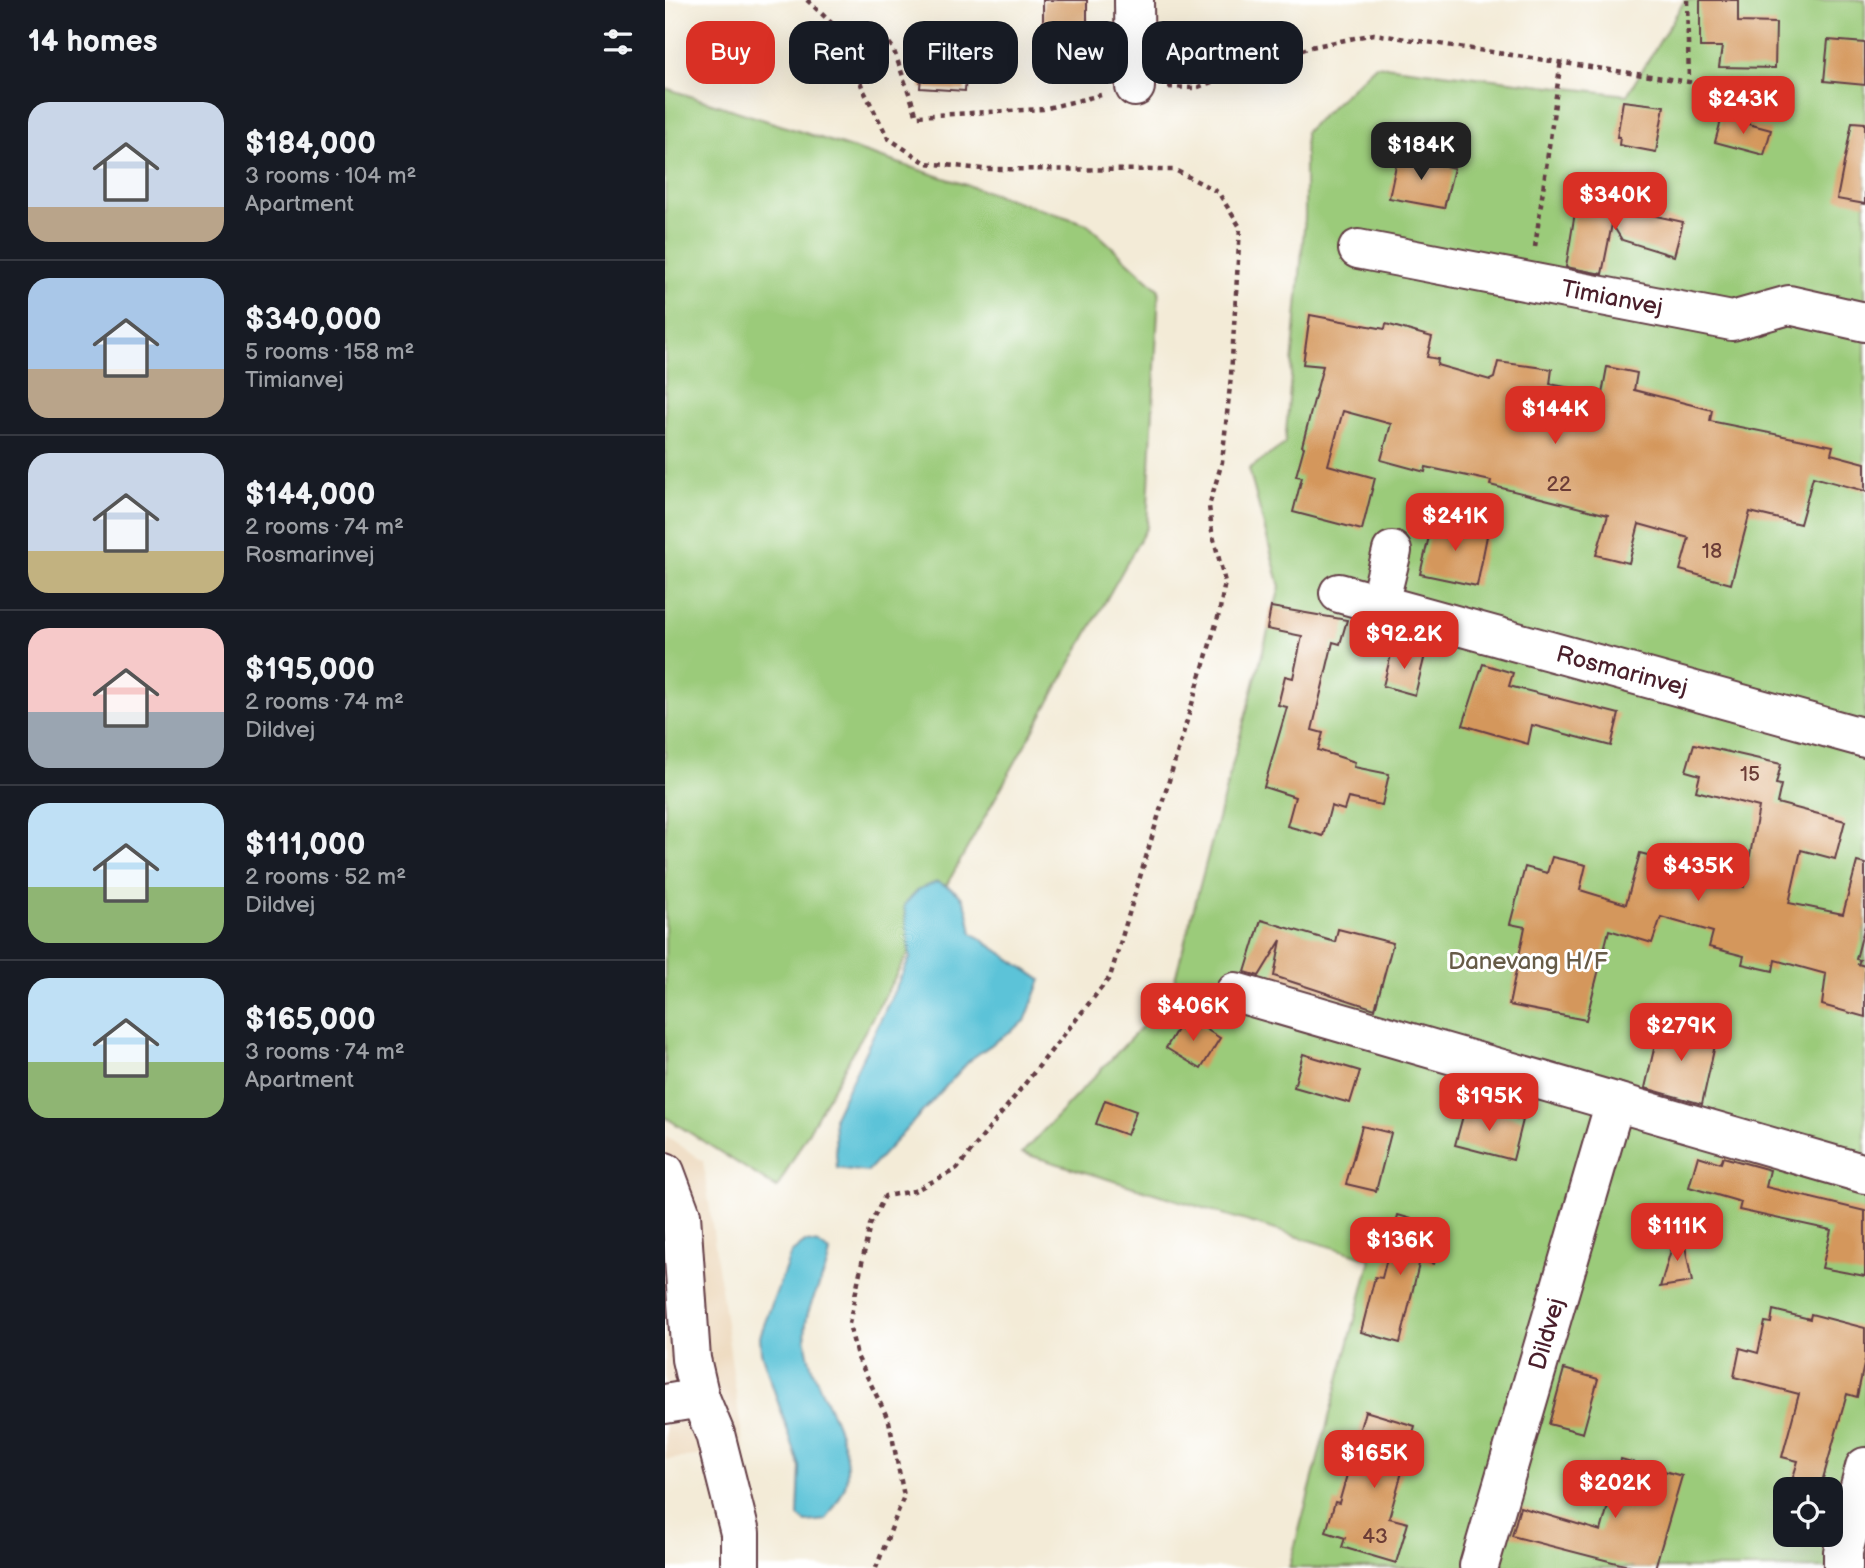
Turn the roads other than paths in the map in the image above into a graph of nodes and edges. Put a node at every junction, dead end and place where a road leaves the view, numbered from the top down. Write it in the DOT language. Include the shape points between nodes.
graph roads {
  1 [pos="1134,0"];
  2 [pos="1135,87"];
  3 [pos="1358,249"];
  4 [pos="1865,322"];
  5 [pos="1392,551"];
  6 [pos="1339,593"];
  7 [pos="1379,604"];
  8 [pos="1865,738"];
  9 [pos="1235,992"];
  10 [pos="1615,1102"];
  11 [pos="665,1172"];
  12 [pos="1865,1174"];
  13 [pos="676,1317"];
  14 [pos="683,1401"];
  15 [pos="1865,1467"];
  16 [pos="1479,1566"];
  17 [pos="740,1568"];
  18 [pos="1843,1568"];
  1 -- 2 [label="street"];
  3 -- 4 [label="street, Timianvej" via="1731,321 1789,305"];
  5 -- 7 [label="street"];
  6 -- 7 [label="street, Rosmarinvej"];
  7 -- 8 [label="street, Rosmarinvej"];
  9 -- 10 [label="street"];
  10 -- 12 [label="street"];
  10 -- 16 [label="street, Dildvej"];
  11 -- 13 [label="street" via="681,1215"];
  13 -- 14 [label="street" via="691,1359"];
  14 -- 17 [label="street" via="715,1434 740,1534"];
  15 -- 18 [label="street"];
}
